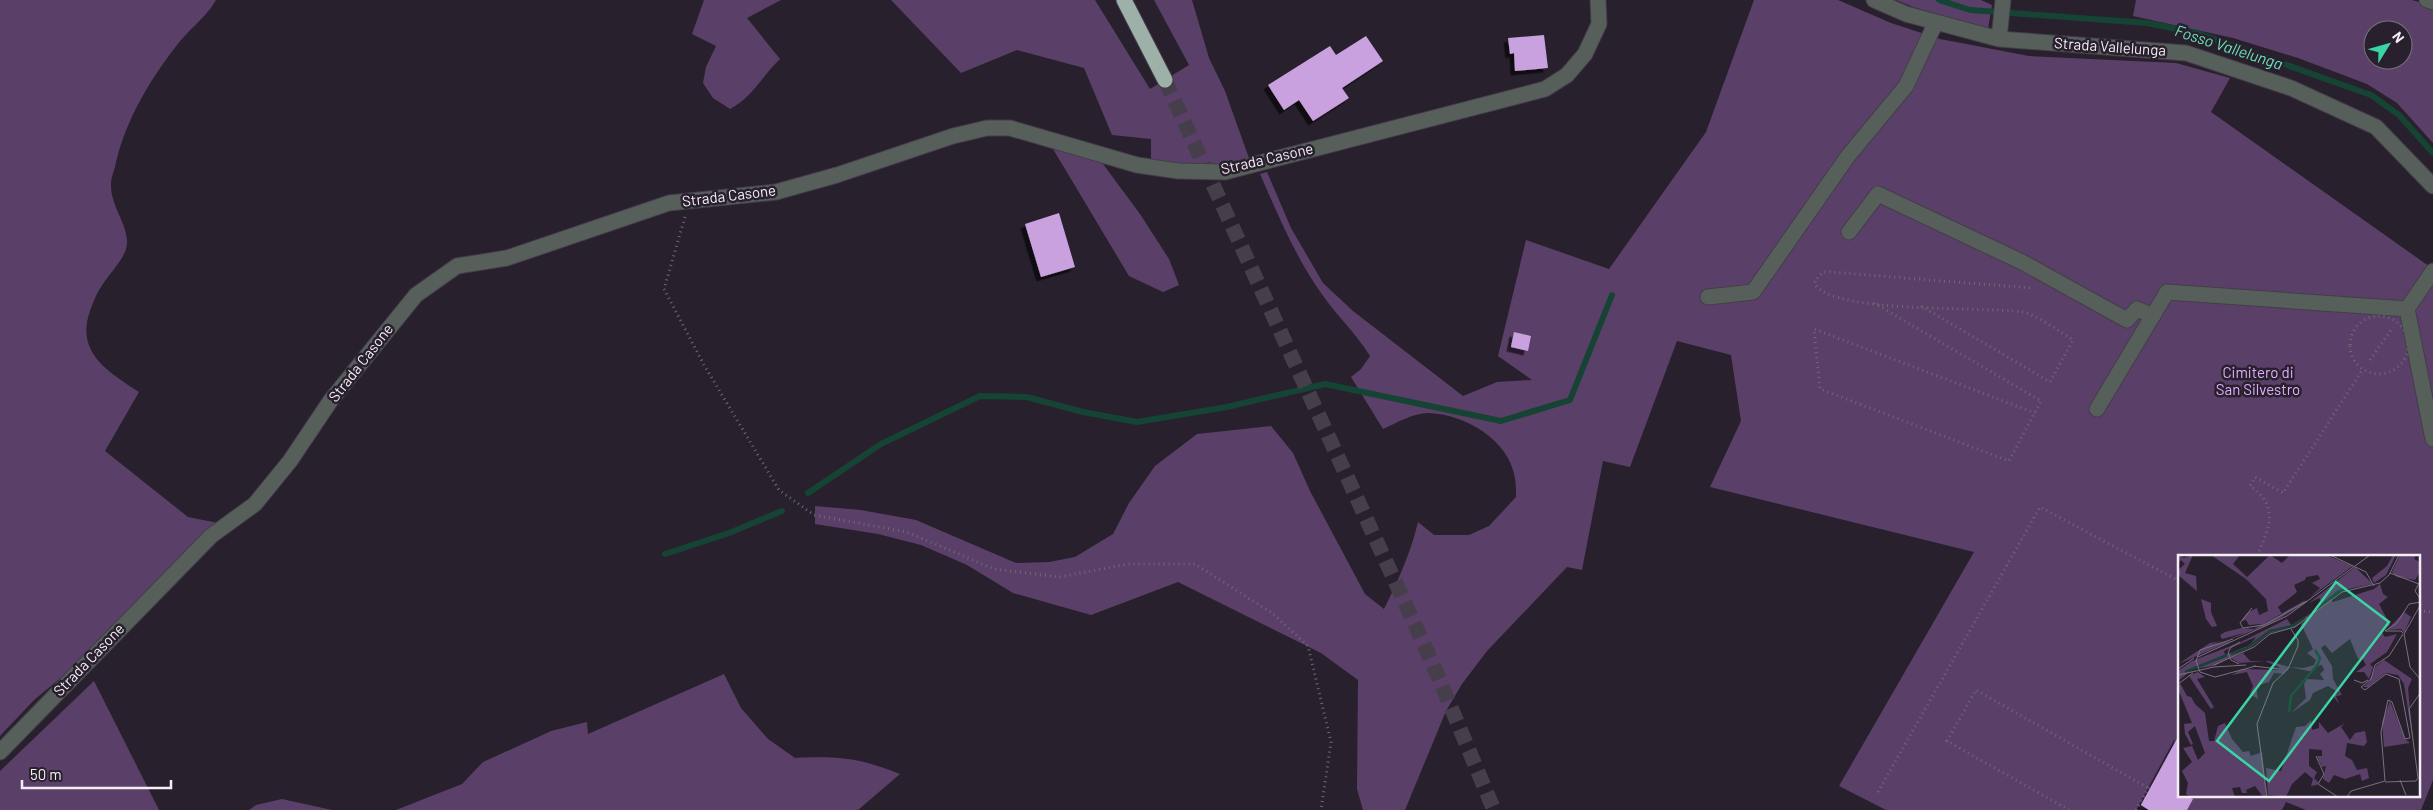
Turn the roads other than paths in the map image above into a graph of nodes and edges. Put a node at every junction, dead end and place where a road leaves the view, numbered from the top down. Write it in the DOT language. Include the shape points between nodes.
graph roads {
  1 [pos="1124,0"];
  2 [pos="1598,0"];
  3 [pos="1874,0"];
  4 [pos="2003,0"];
  5 [pos="2428,0"];
  6 [pos="2433,2"];
  7 [pos="1936,22"];
  8 [pos="1999,39"];
  9 [pos="1165,80"];
  10 [pos="2433,186"];
  11 [pos="1849,232"];
  12 [pos="2433,271"];
  13 [pos="1708,296"];
  14 [pos="2407,309"];
  15 [pos="2153,316"];
  16 [pos="2096,409"];
  17 [pos="2433,439"];
  18 [pos="0,752"];
  1 -- 9 [label="highway"];
  2 -- 18 [label="street, Strada Casone" via="1599,24 1586,54 1567,75 1545,90 1225,172 1178,171 1137,164 1010,128 987,128 776,192 669,203 507,258 457,266 416,295 339,390 290,461 255,504 211,536"];
  3 -- 7 [label="street, Strada Vallelunga"];
  4 -- 8 [label="street"];
  5 -- 6 [label="street"];
  7 -- 8 [label="street, Strada Vallelunga"];
  7 -- 13 [label="street" via="1906,86 1848,156 1752,292"];
  8 -- 10 [label="street, Strada Vallelunga" via="2186,53 2291,88 2376,127"];
  11 -- 15 [label="street" via="1878,194 2022,262 2127,320 2137,309"];
  12 -- 14 [label="street"];
  14 -- 15 [label="street" via="2168,292"];
  14 -- 17 [label="street"];
  15 -- 16 [label="street"];
}
